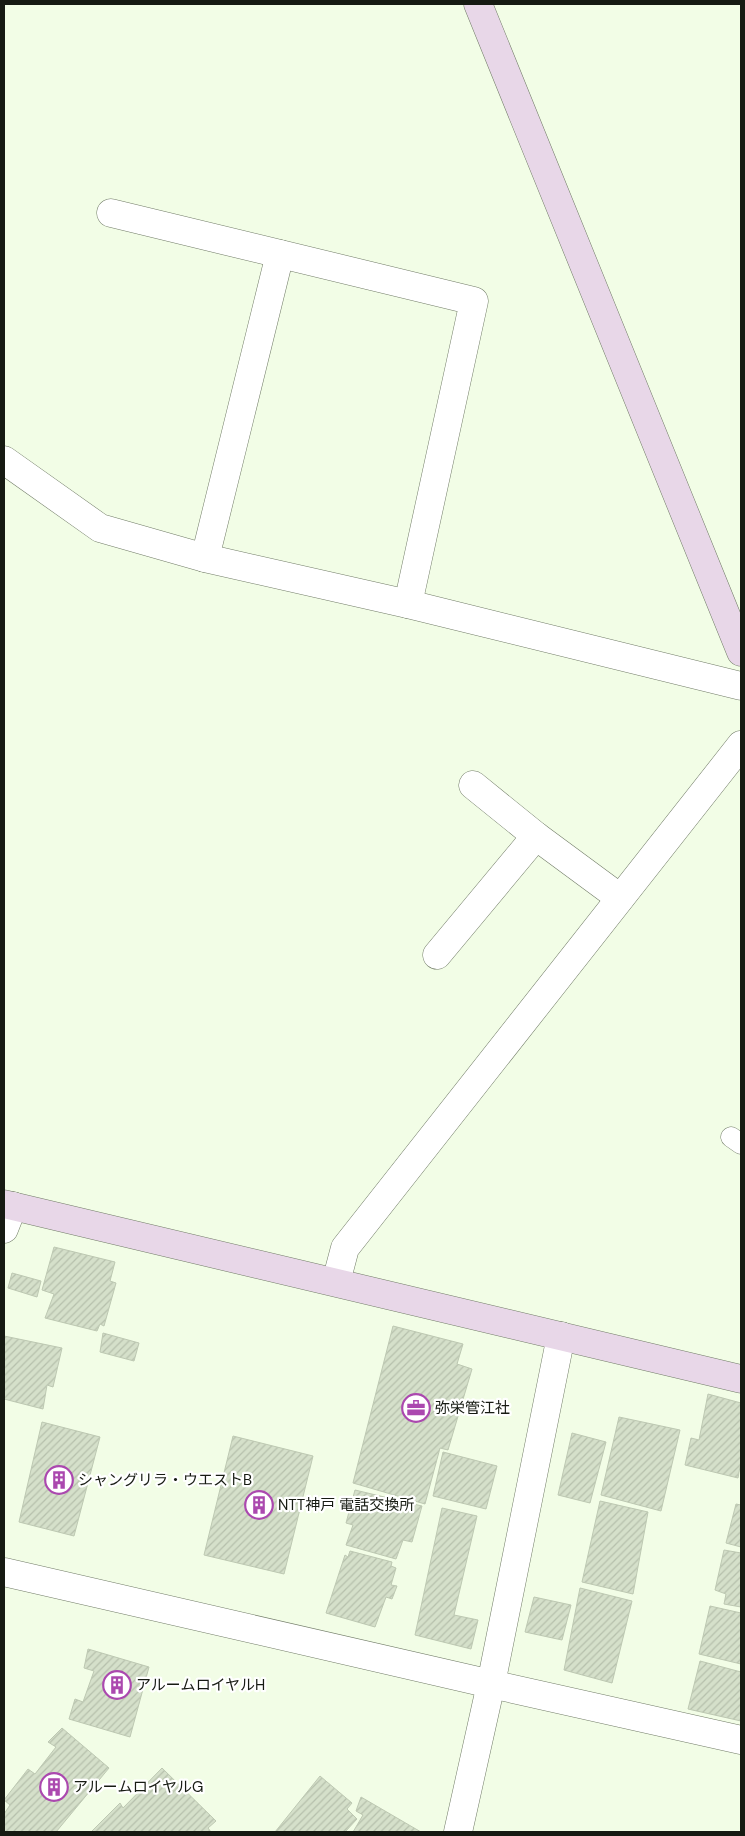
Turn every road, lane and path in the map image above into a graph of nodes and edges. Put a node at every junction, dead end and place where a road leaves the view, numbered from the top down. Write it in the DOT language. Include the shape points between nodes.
graph roads {
  1 [pos="478,4"];
  2 [pos="111,213"];
  3 [pos="280,254"];
  4 [pos="4,460"];
  5 [pos="205,558"];
  6 [pos="408,604"];
  7 [pos="741,652"];
  8 [pos="741,686"];
  9 [pos="741,745"];
  10 [pos="473,785"];
  11 [pos="536,836"];
  12 [pos="620,898"];
  13 [pos="438,955"];
  14 [pos="7,1213"];
  15 [pos="336,1282"];
  16 [pos="561,1336"];
  17 [pos="741,1379"];
  18 [pos="4,1572"];
  19 [pos="491,1684"];
  20 [pos="741,1740"];
  21 [pos="458,1832"];
  1 -- 7 [label="street"];
  2 -- 3 [label="street"];
  3 -- 5 [label="street"];
  3 -- 6 [label="street" via="474,301"];
  4 -- 5 [label="street" via="100,528"];
  5 -- 6 [label="street"];
  6 -- 8 [label="street"];
  9 -- 12 [label="street"];
  10 -- 11 [label="street"];
  11 -- 12 [label="street"];
  11 -- 13 [label="street"];
  12 -- 15 [label="street" via="345,1248"];
  14 -- 15 [label="street"];
  15 -- 16 [label="street"];
  16 -- 17 [label="street"];
  16 -- 19 [label="street"];
  18 -- 19 [label="street"];
  19 -- 20 [label="street"];
  19 -- 21 [label="street"];
}
